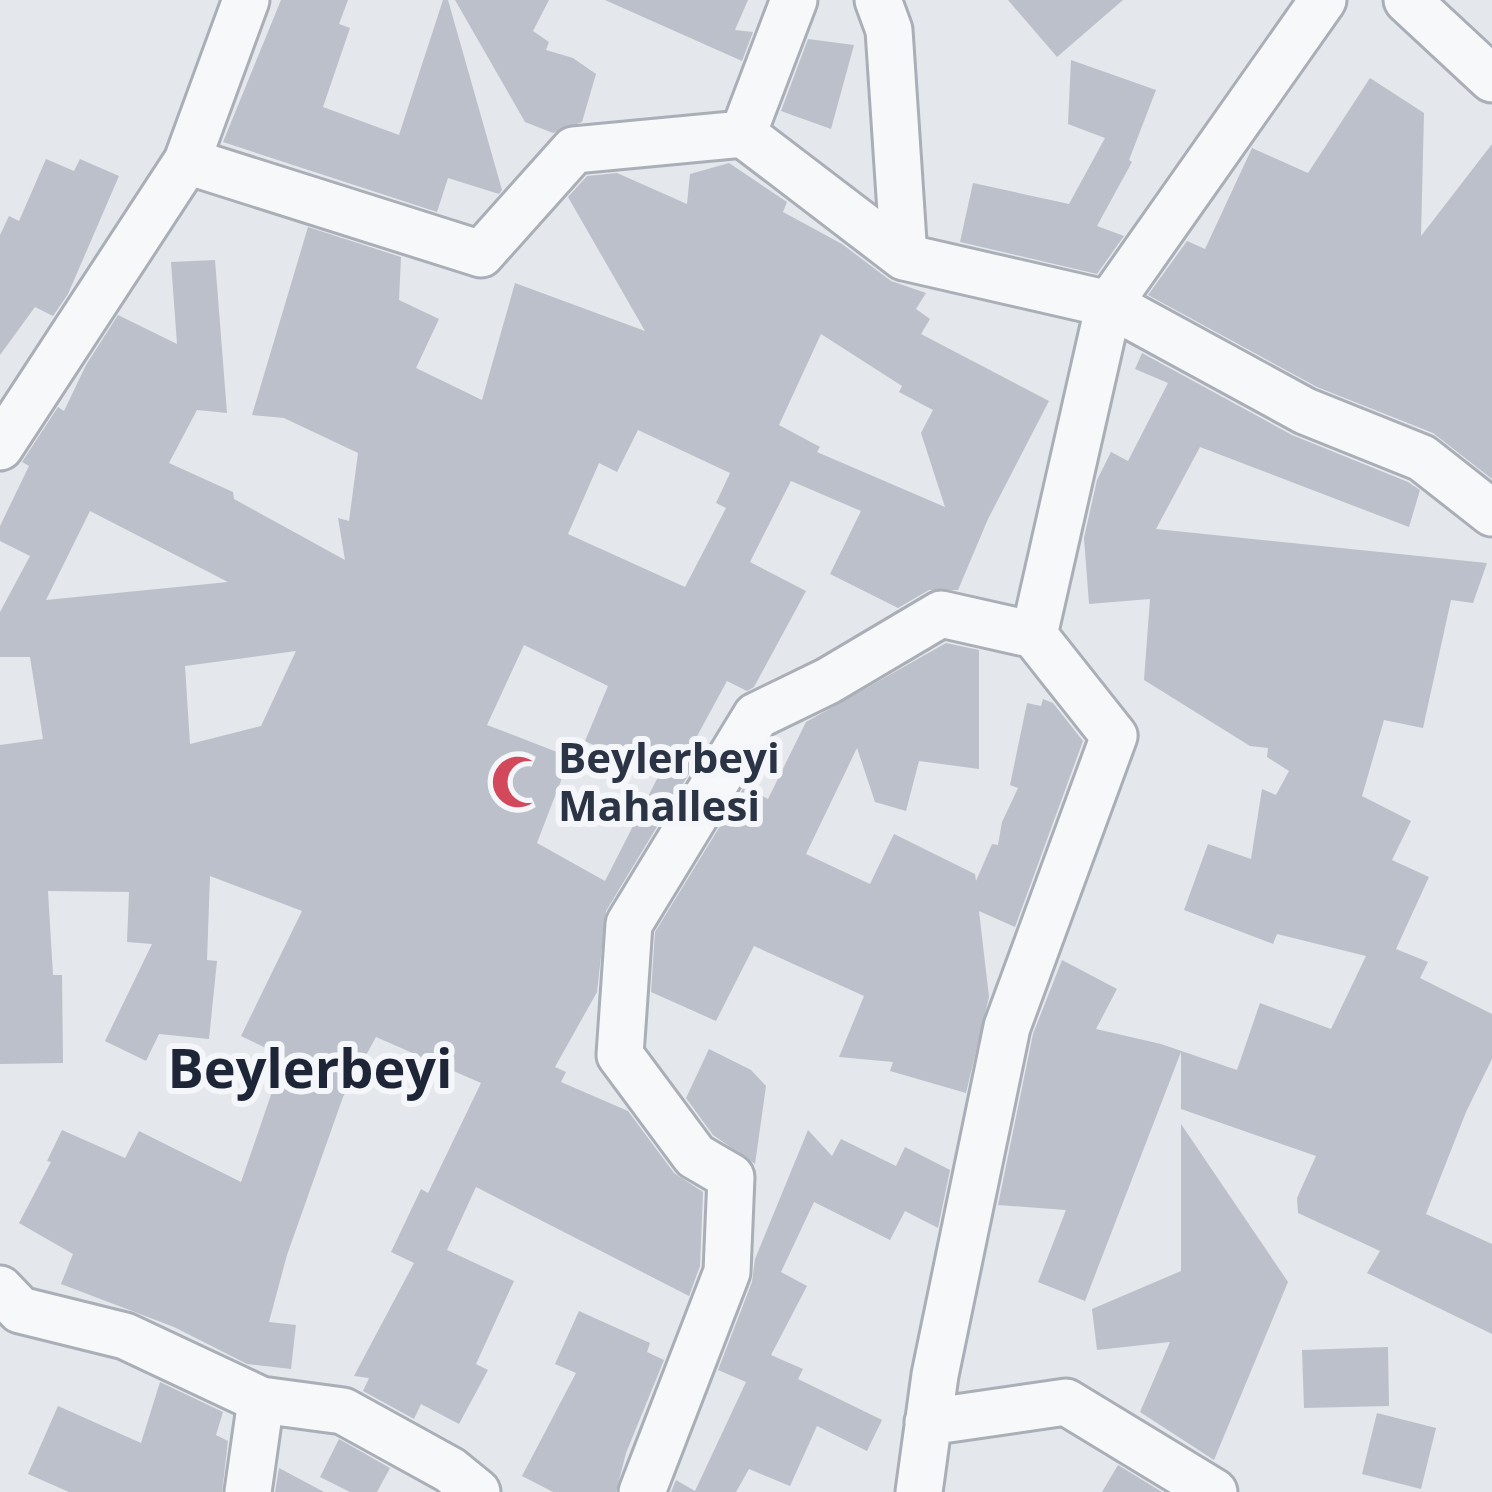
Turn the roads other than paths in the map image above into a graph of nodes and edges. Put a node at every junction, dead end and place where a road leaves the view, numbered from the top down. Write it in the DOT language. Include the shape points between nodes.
graph roads {
  1 [pos="246,0"];
  2 [pos="794,0"];
  3 [pos="878,0"];
  4 [pos="1323,0"];
  5 [pos="1407,0"];
  6 [pos="1492,80"];
  7 [pos="743,134"];
  8 [pos="187,161"];
  9 [pos="904,257"];
  10 [pos="1109,304"];
  11 [pos="0,447"];
  12 [pos="1492,513"];
  13 [pos="1034,635"];
  14 [pos="0,1288"];
  15 [pos="261,1400"];
  16 [pos="928,1422"];
  17 [pos="248,1492"];
  18 [pos="477,1492"];
  19 [pos="642,1492"];
  20 [pos="919,1492"];
  21 [pos="1214,1492"];
  1 -- 8 [label="street"];
  2 -- 7 [label="street"];
  3 -- 9 [label="street" via="889,30"];
  4 -- 10 [label="street"];
  5 -- 6 [label="street"];
  7 -- 8 [label="street" via="574,150 481,254"];
  7 -- 9 [label="street"];
  8 -- 11 [label="street"];
  9 -- 10 [label="street"];
  10 -- 12 [label="street" via="1305,412 1422,458"];
  10 -- 13 [label="street"];
  13 -- 16 [label="street" via="1114,736 1007,1028"];
  13 -- 19 [label="street" via="941,614 756,716 629,924 620,1054 694,1156 731,1177 732,1191 727,1272"];
  14 -- 15 [label="street" via="20,1310 125,1336"];
  15 -- 17 [label="street"];
  15 -- 18 [label="street" via="344,1411"];
  16 -- 20 [label="street"];
  16 -- 21 [label="street" via="1066,1402"];
}
